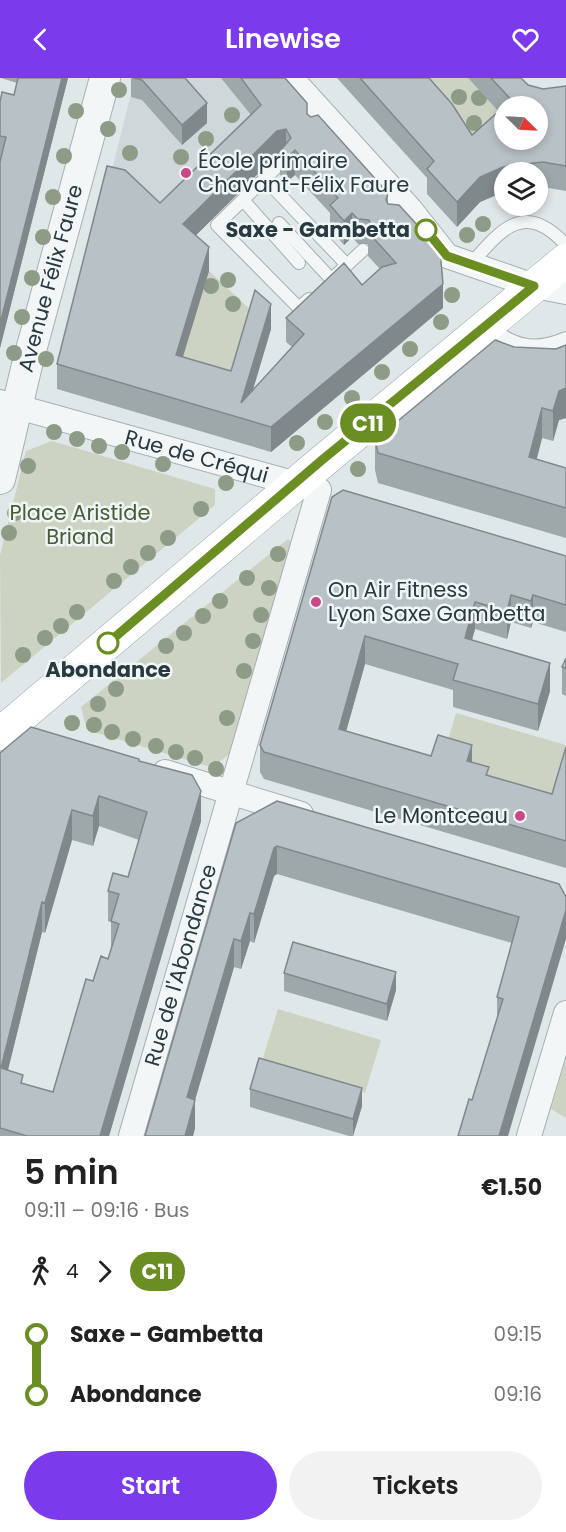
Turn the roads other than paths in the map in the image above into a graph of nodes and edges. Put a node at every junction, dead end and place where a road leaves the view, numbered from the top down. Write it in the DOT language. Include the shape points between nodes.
graph roads {
  1 [pos="105,78"];
  2 [pos="291,78"];
  3 [pos="283,161"];
  4 [pos="265,178"];
  5 [pos="243,200"];
  6 [pos="279,223"];
  7 [pos="566,245"];
  8 [pos="363,250"];
  9 [pos="566,260"];
  10 [pos="299,263"];
  11 [pos="471,264"];
  12 [pos="347,265"];
  13 [pos="534,286"];
  14 [pos="323,287"];
  15 [pos="566,292"];
  16 [pos="487,326"];
  17 [pos="566,338"];
  18 [pos="9,405"];
  19 [pos="0,479"];
  20 [pos="318,490"];
  21 [pos="11,726"];
  22 [pos="144,766"];
  23 [pos="231,793"];
  24 [pos="319,819"];
  25 [pos="566,1013"];
  26 [pos="130,1136"];
  27 [pos="530,1136"];
  1 -- 18 [label="street, Avenue Félix Faure"];
  2 -- 11 [label="street" via="323,124 404,214 447,256"];
  3 -- 4 [label="lane"];
  4 -- 5 [label="lane"];
  4 -- 12 [label="lane"];
  5 -- 10 [label="lane"];
  5 -- 14 [label="lane" via="217,225 299,308"];
  6 -- 14 [label="lane"];
  7 -- 11 [label="lane" via="543,224 515,224 501,232"];
  8 -- 12 [label="lane"];
  9 -- 13 [label="main road"];
  11 -- 13 [label="street"];
  12 -- 14 [label="lane"];
  13 -- 15 [label="street"];
  13 -- 16 [label="main road"];
  16 -- 17 [label="lane" via="506,339 538,347"];
  16 -- 20 [label="main road"];
  18 -- 19 [label="street, Avenue Félix Faure"];
  18 -- 20 [label="street, Rue de Créqui"];
  20 -- 21 [label="main road"];
  20 -- 23 [label="street"];
  22 -- 23 [label="street"];
  23 -- 24 [label="street"];
  23 -- 26 [label="street, Rue de l'Abondance"];
  25 -- 27 [label="street"];
}
